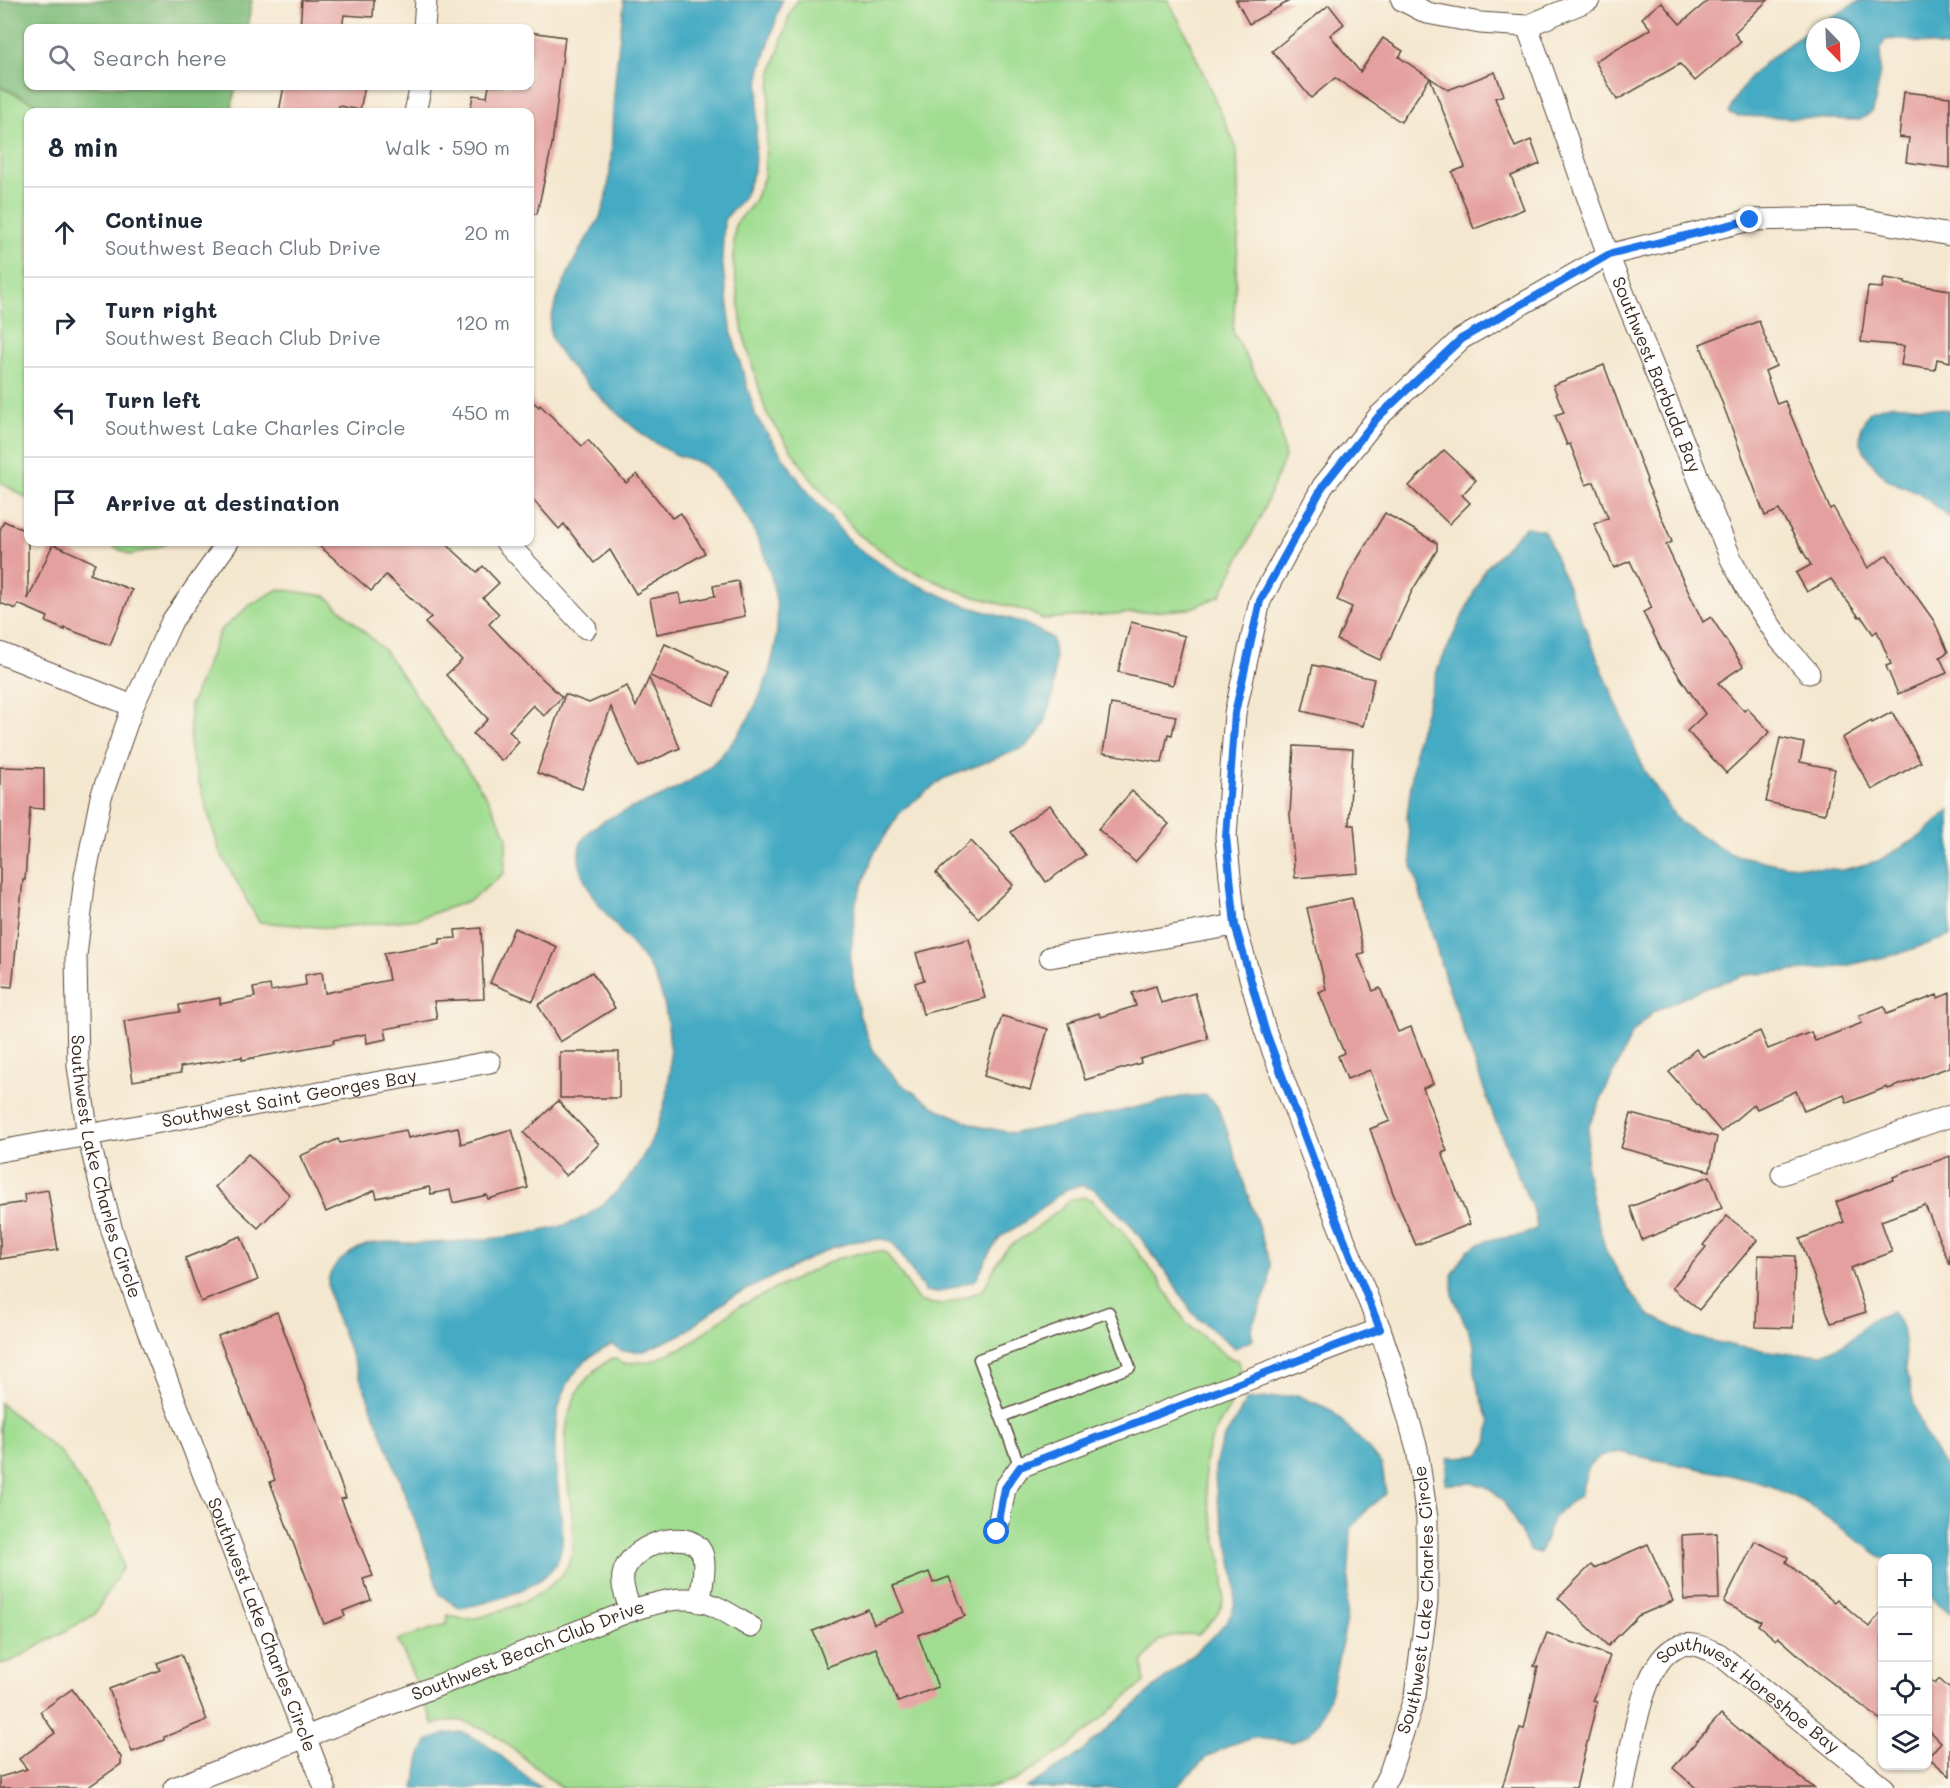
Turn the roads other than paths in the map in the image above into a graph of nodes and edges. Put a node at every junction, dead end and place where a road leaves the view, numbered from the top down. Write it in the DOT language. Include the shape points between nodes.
graph roads {
  1 [pos="426,0"];
  2 [pos="1402,0"];
  3 [pos="1588,0"];
  4 [pos="424,24"];
  5 [pos="1527,26"];
  6 [pos="420,90"];
  7 [pos="416,108"];
  8 [pos="1950,235"];
  9 [pos="1608,255"];
  10 [pos="225,546"];
  11 [pos="510,546"];
  12 [pos="586,628"];
  13 [pos="0,653"];
  14 [pos="1809,672"];
  15 [pos="133,706"];
  16 [pos="1235,925"];
  17 [pos="1050,957"];
  18 [pos="490,1062"];
  19 [pos="1950,1116"];
  20 [pos="88,1136"];
  21 [pos="0,1151"];
  22 [pos="1782,1174"];
  23 [pos="1380,1329"];
  24 [pos="1001,1417"];
  25 [pos="1020,1467"];
  26 [pos="997,1532"];
  27 [pos="700,1602"];
  28 [pos="631,1611"];
  29 [pos="751,1627"];
  30 [pos="304,1737"];
  31 [pos="174,1788"];
  32 [pos="325,1788"];
  33 [pos="1382,1788"];
  34 [pos="1623,1788"];
  35 [pos="1884,1788"];
  1 -- 4 [label="street"];
  2 -- 5 [label="street" via="1427,13 1480,23"];
  3 -- 5 [label="street"];
  5 -- 9 [label="street, Southwest Barbuda Bay"];
  6 -- 7 [label="street"];
  8 -- 9 [label="street, Southwest Lake Charles Circle" via="1856,218 1750,220"];
  9 -- 14 [label="street, Southwest Barbuda Bay" via="1731,559 1780,640"];
  9 -- 16 [label="street, Southwest Lake Charles Circle" via="1461,339 1378,417 1317,496 1260,601 1235,713 1226,837"];
  10 -- 15 [label="street, Southwest Lake Charles Circle" via="172,621"];
  11 -- 12 [label="street"];
  13 -- 15 [label="street"];
  15 -- 20 [label="street, Southwest Lake Charles Circle" via="101,797 85,877 76,956 78,1066"];
  16 -- 17 [label="street"];
  16 -- 23 [label="street, Southwest Lake Charles Circle" via="1265,1030"];
  18 -- 20 [label="street, Southwest Saint Georges Bay"];
  19 -- 22 [label="street"];
  20 -- 21 [label="street, Southwest Saint Georges Bay"];
  20 -- 30 [label="street, Southwest Lake Charles Circle" via="112,1231 143,1318"];
  23 -- 25 [label="street"];
  23 -- 33 [label="street, Southwest Lake Charles Circle" via="1417,1449 1427,1518 1427,1602 1415,1696"];
  24 -- 24 [label="lane" via="979,1359 1109,1312 1130,1367"];
  24 -- 25 [label="lane"];
  25 -- 26 [label="street" via="1005,1488"];
  27 -- 28 [label="street, Southwest Beach Club Drive" via="662,1602"];
  27 -- 28 [label="street" via="703,1556 690,1541 676,1539 654,1544 631,1558 623,1576"];
  27 -- 29 [label="street, Southwest Beach Club Drive"];
  28 -- 30 [label="street, Southwest Beach Club Drive"];
  30 -- 31 [label="street, Southwest Beach Club Drive"];
  30 -- 32 [label="street, Southwest Lake Charles Circle"];
  34 -- 35 [label="street, Southwest Horeshoe Bay" via="1646,1685 1657,1662 1679,1646 1698,1646 1719,1654"];
}
